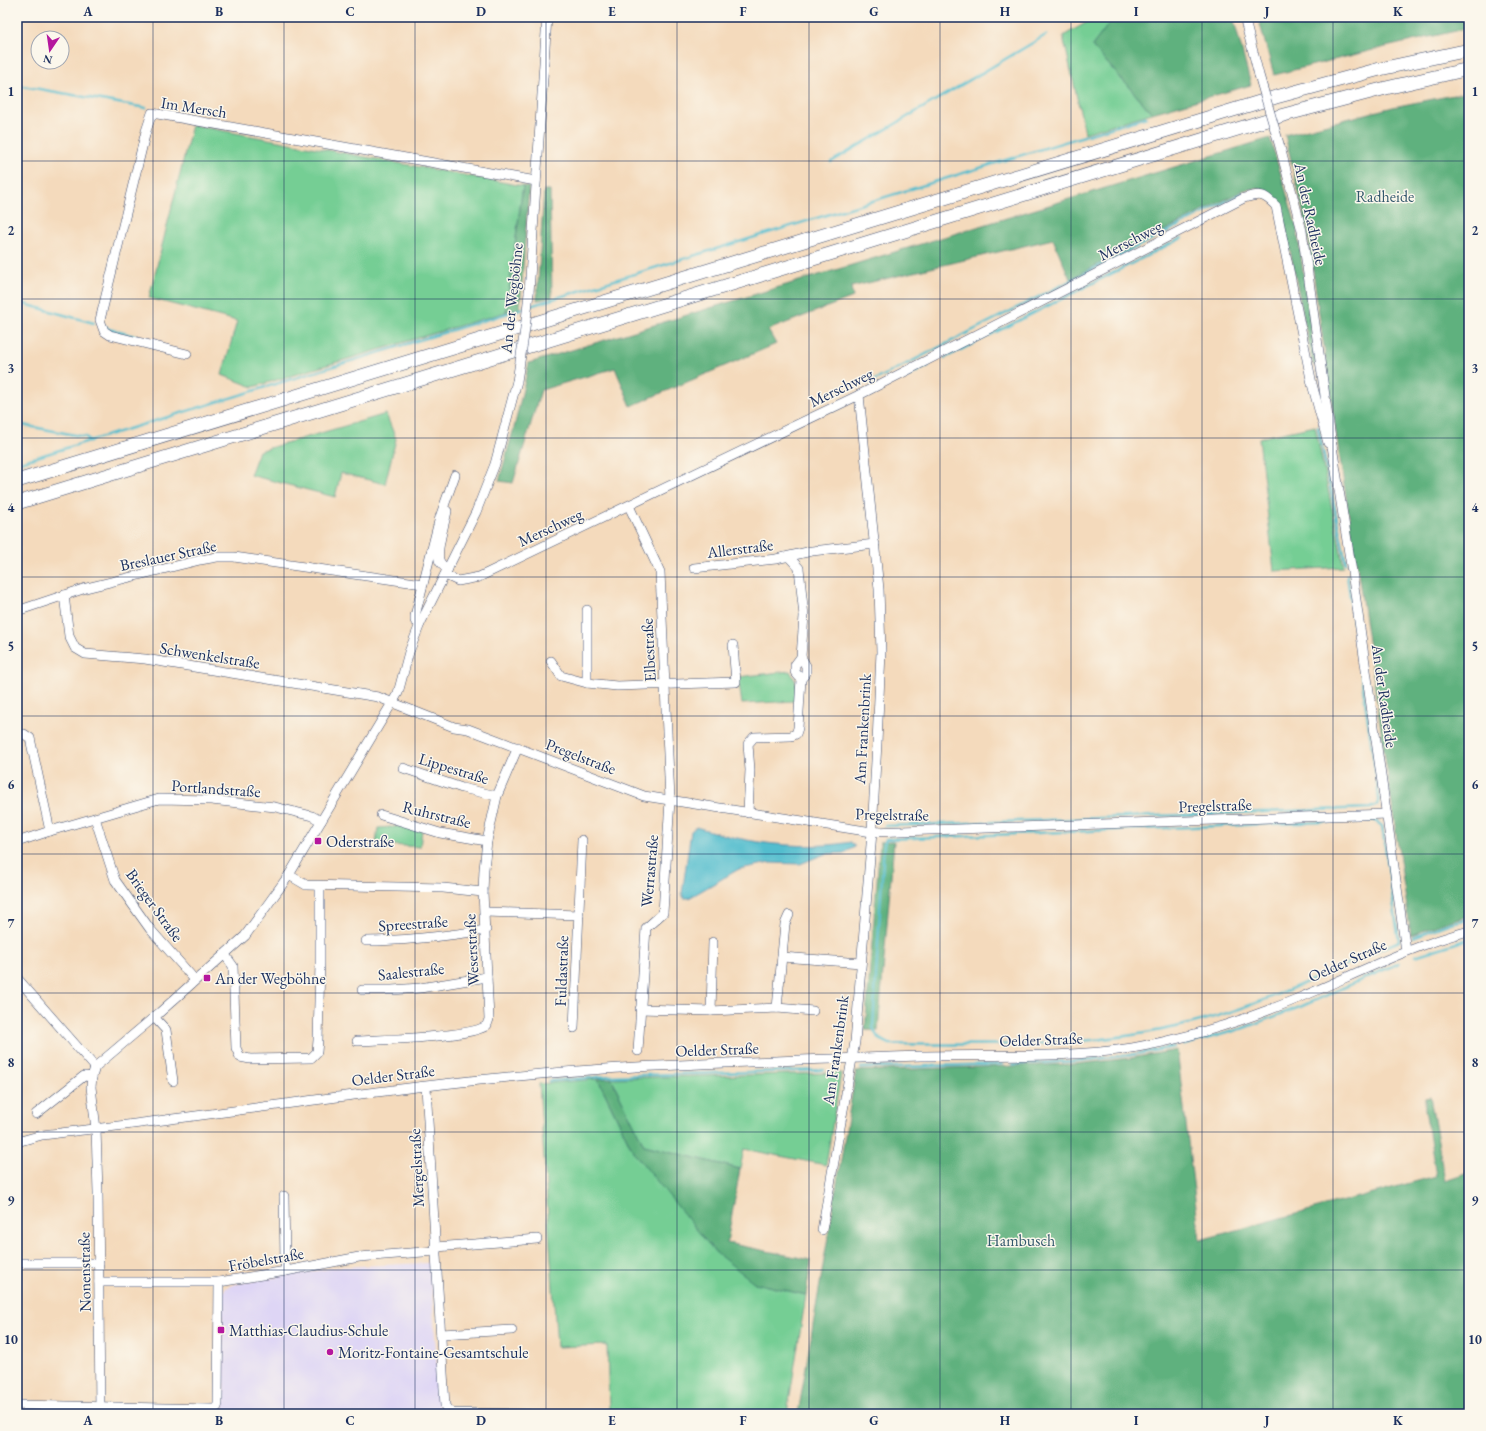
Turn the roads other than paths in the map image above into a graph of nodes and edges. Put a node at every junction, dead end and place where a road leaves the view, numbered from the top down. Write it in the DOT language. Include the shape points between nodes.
graph roads {
  1 [pos="547,17"];
  2 [pos="1244,17"];
  3 [pos="1469,50"];
  4 [pos="1469,69"];
  5 [pos="536,182"];
  6 [pos="1244,198"];
  7 [pos="187,354"];
  8 [pos="859,395"];
  9 [pos="1332,446"];
  10 [pos="455,475"];
  11 [pos="17,481"];
  12 [pos="448,498"];
  13 [pos="17,503"];
  14 [pos="629,506"];
  15 [pos="875,544"];
  16 [pos="812,551"];
  17 [pos="789,556"];
  18 [pos="694,568"];
  19 [pos="799,568"];
  20 [pos="446,572"];
  21 [pos="423,584"];
  22 [pos="64,595"];
  23 [pos="587,610"];
  24 [pos="17,611"];
  25 [pos="420,624"];
  26 [pos="732,645"];
  27 [pos="551,662"];
  28 [pos="587,683"];
  29 [pos="665,685"];
  30 [pos="393,703"];
  31 [pos="17,734"];
  32 [pos="518,747"];
  33 [pos="403,768"];
  34 [pos="497,796"];
  35 [pos="670,800"];
  36 [pos="748,813"];
  37 [pos="1387,814"];
  38 [pos="381,815"];
  39 [pos="95,818"];
  40 [pos="321,821"];
  41 [pos="50,830"];
  42 [pos="872,832"];
  43 [pos="582,840"];
  44 [pos="487,841"];
  45 [pos="17,842"];
  46 [pos="289,875"];
  47 [pos="320,886"];
  48 [pos="483,892"];
  49 [pos="484,912"];
  50 [pos="579,915"];
  51 [pos="789,915"];
  52 [pos="486,930"];
  53 [pos="1469,931"];
  54 [pos="366,941"];
  55 [pos="713,942"];
  56 [pos="1406,951"];
  57 [pos="225,954"];
  58 [pos="782,957"];
  59 [pos="861,963"];
  60 [pos="487,977"];
  61 [pos="17,978"];
  62 [pos="195,980"];
  63 [pos="362,990"];
  64 [pos="778,1008"];
  65 [pos="640,1009"];
  66 [pos="711,1011"];
  67 [pos="813,1011"];
  68 [pos="154,1017"];
  69 [pos="574,1028"];
  70 [pos="357,1041"];
  71 [pos="638,1051"];
  72 [pos="851,1059"];
  73 [pos="95,1067"];
  74 [pos="92,1077"];
  75 [pos="173,1081"];
  76 [pos="426,1087"];
  77 [pos="36,1114"];
  78 [pos="96,1129"];
  79 [pos="17,1142"];
  80 [pos="284,1196"];
  81 [pos="822,1230"];
  82 [pos="537,1239"];
  83 [pos="436,1249"];
  84 [pos="17,1263"];
  85 [pos="99,1263"];
  86 [pos="286,1271"];
  87 [pos="99,1282"];
  88 [pos="219,1282"];
  89 [pos="512,1330"];
  90 [pos="441,1334"];
  91 [pos="17,1405"];
  92 [pos="100,1411"];
  93 [pos="170,1411"];
  94 [pos="528,1414"];
  1 -- 5 [label="street, An der Wegböhne"];
  2 -- 9 [label="street, An der Radheide, bridge" via="1302,231"];
  3 -- 11 [label="highway" via="1380,69 1276,97"];
  4 -- 13 [label="highway" via="1273,118"];
  5 -- 7 [label="street, Im Mersch" via="152,113 100,320 104,331 110,335"];
  5 -- 20 [label="street, An der Wegböhne, bridge" via="529,293 517,382 495,464 476,512"];
  6 -- 8 [label="street, Merschweg"];
  6 -- 9 [label="street, An der Radheide" via="1257,194 1267,197 1276,206 1312,384 1328,442"];
  8 -- 14 [label="street, Merschweg"];
  8 -- 15 [label="street, Am Frankenbrink"];
  9 -- 37 [label="street, An der Radheide"];
  10 -- 12 [label="street"];
  12 -- 20 [label="street" via="439,559"];
  12 -- 21 [label="street" via="440,517"];
  14 -- 20 [label="street, Merschweg" via="479,577 458,581"];
  14 -- 29 [label="street, Elbestraße" via="660,572"];
  15 -- 16 [label="street, Allerstraße"];
  15 -- 42 [label="street, Am Frankenbrink" via="880,652"];
  16 -- 17 [label="street, Allerstraße"];
  16 -- 19 [label="street"];
  17 -- 18 [label="street, Allerstraße"];
  17 -- 19 [label="street, Allerstraße"];
  19 -- 36 [label="street" via="804,616 801,657 795,672 801,679 798,728 796,734 791,736 754,737 748,744"];
  20 -- 25 [label="street, An der Wegböhne"];
  21 -- 22 [label="street, Breslauer Straße" via="234,557 217,557"];
  21 -- 25 [label="street" via="415,616 415,621"];
  22 -- 24 [label="street, Breslauer Straße"];
  22 -- 30 [label="street, Schwenkelstraße" via="69,636 75,648 85,654 145,659 378,697"];
  23 -- 28 [label="street"];
  25 -- 30 [label="street, An der Wegböhne"];
  26 -- 29 [label="street" via="736,682"];
  27 -- 28 [label="street" via="560,676"];
  28 -- 29 [label="street" via="617,686"];
  29 -- 35 [label="street, Elbestraße"];
  30 -- 32 [label="street, Pregelstraße" via="454,727 468,729"];
  30 -- 40 [label="street, An der Wegböhne"];
  31 -- 41 [label="street" via="24,734 30,738"];
  32 -- 34 [label="street, Weserstraße"];
  32 -- 35 [label="street, Pregelstraße" via="644,796"];
  33 -- 34 [label="street, Lippestraße" via="462,788"];
  34 -- 44 [label="street, Weserstraße"];
  35 -- 36 [label="street, Pregelstraße"];
  35 -- 65 [label="street, Werrastraße" via="663,914 646,928"];
  36 -- 42 [label="street, Pregelstraße"];
  37 -- 42 [label="street, Pregelstraße"];
  37 -- 56 [label="street, An der Radheide"];
  38 -- 44 [label="street, Ruhrstraße" via="440,833"];
  39 -- 40 [label="street, Portlandstraße" via="159,799 211,800 275,807 312,816"];
  39 -- 41 [label="street, Portlandstraße"];
  39 -- 62 [label="street, Brieger Straße" via="115,880 150,929"];
  40 -- 46 [label="street, An der Wegböhne"];
  41 -- 45 [label="street, Portlandstraße"];
  42 -- 59 [label="street, Am Frankenbrink"];
  43 -- 50 [label="street, Fuldastraße"];
  44 -- 48 [label="street, Weserstraße"];
  46 -- 47 [label="street" via="306,885"];
  46 -- 57 [label="street, An der Wegböhne" via="245,936"];
  47 -- 48 [label="street" via="443,888"];
  47 -- 57 [label="street" via="318,1052 311,1058 250,1060 240,1057 236,1048 234,966"];
  48 -- 49 [label="street, Weserstraße"];
  49 -- 50 [label="street, Fuldastraße"];
  49 -- 52 [label="street, Weserstraße"];
  50 -- 69 [label="street, Fuldastraße"];
  51 -- 58 [label="street" via="785,924"];
  52 -- 54 [label="street, Spreestraße" via="426,939"];
  52 -- 60 [label="street, Weserstraße"];
  53 -- 56 [label="street, Oelder Straße"];
  55 -- 66 [label="street"];
  56 -- 72 [label="street, Oelder Straße" via="1299,998 1236,1022 1131,1048 1076,1053"];
  57 -- 62 [label="street, An der Wegböhne"];
  58 -- 59 [label="street"];
  58 -- 64 [label="street"];
  59 -- 72 [label="street, Am Frankenbrink" via="855,1042"];
  60 -- 63 [label="street, Saalestraße" via="420,988"];
  60 -- 70 [label="street, Weserstraße" via="489,1019 482,1027 462,1033 429,1037"];
  61 -- 73 [label="street"];
  62 -- 68 [label="street, An der Wegböhne"];
  64 -- 66 [label="street"];
  64 -- 67 [label="street"];
  65 -- 66 [label="street"];
  65 -- 71 [label="street, Werrastraße"];
  68 -- 73 [label="street, An der Wegböhne"];
  68 -- 75 [label="street" via="166,1030"];
  72 -- 76 [label="street, Oelder Straße" via="544,1073"];
  72 -- 81 [label="street, Am Frankenbrink"];
  73 -- 74 [label="street"];
  74 -- 77 [label="street" via="84,1076"];
  74 -- 78 [label="street"];
  76 -- 78 [label="street, Oelder Straße"];
  76 -- 83 [label="street, Mergelstraße"];
  78 -- 79 [label="street, Oelder Straße" via="42,1135"];
  78 -- 85 [label="street, Nonenstraße"];
  80 -- 86 [label="street"];
  82 -- 83 [label="street"];
  83 -- 86 [label="street, Fröbelstraße" via="359,1257"];
  83 -- 90 [label="street, Mergelstraße"];
  84 -- 85 [label="street"];
  85 -- 87 [label="street, Nonenstraße"];
  86 -- 88 [label="street, Fröbelstraße"];
  87 -- 88 [label="street, Fröbelstraße"];
  87 -- 92 [label="street, Nonenstraße"];
  88 -- 93 [label="street" via="218,1404 214,1409"];
  89 -- 90 [label="street"];
  90 -- 94 [label="street, Mergelstraße" via="444,1400 448,1410 452,1413"];
  91 -- 92 [label="street"];
  92 -- 93 [label="street"];
}
